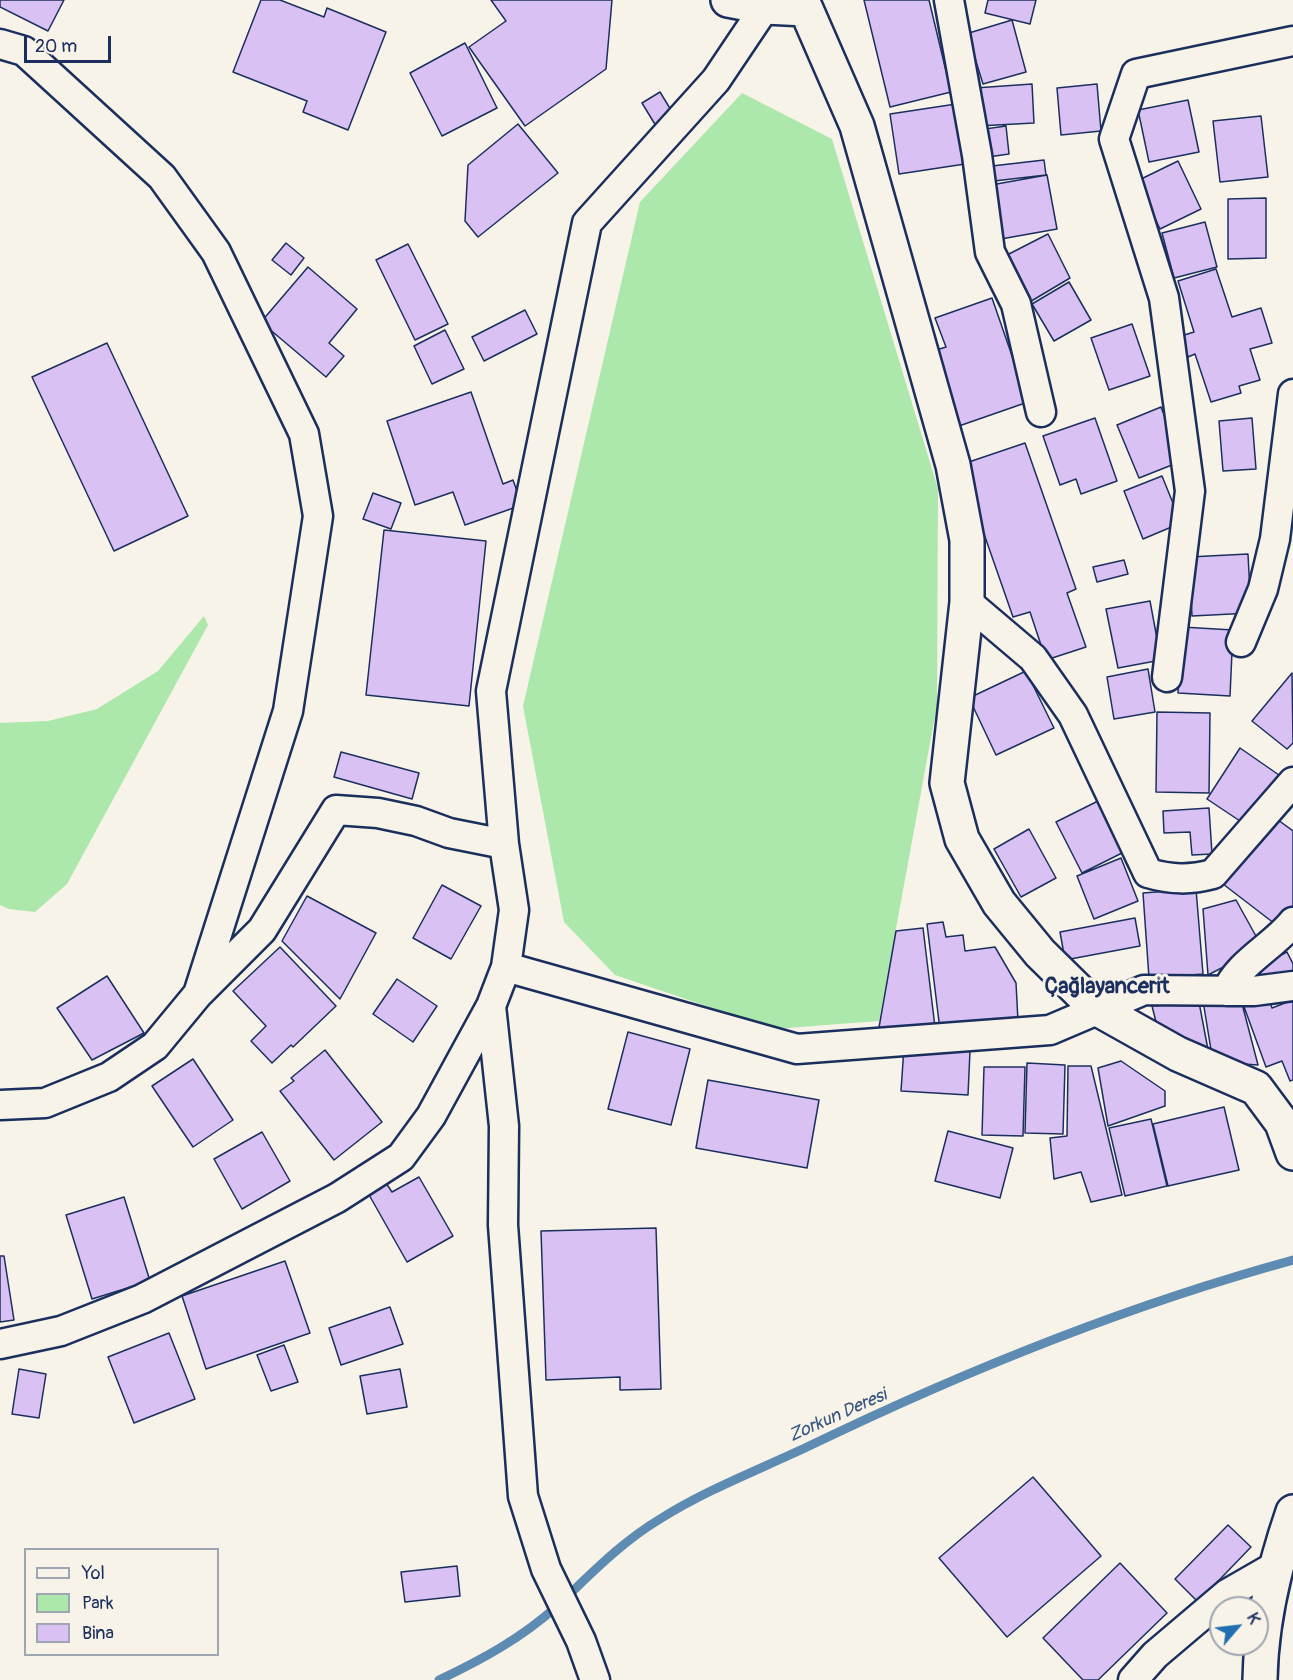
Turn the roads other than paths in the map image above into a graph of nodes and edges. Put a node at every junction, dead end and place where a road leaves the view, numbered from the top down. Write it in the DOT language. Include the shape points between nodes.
graph roads {
  1 [pos="728,0"];
  2 [pos="949,0"];
  3 [pos="809,5"];
  4 [pos="765,7"];
  5 [pos="1293,41"];
  6 [pos="0,44"];
  7 [pos="1293,394"];
  8 [pos="1041,412"];
  9 [pos="967,602"];
  10 [pos="1241,642"];
  11 [pos="1167,677"];
  12 [pos="1293,782"];
  13 [pos="504,844"];
  14 [pos="1293,922"];
  15 [pos="506,967"];
  16 [pos="1293,986"];
  17 [pos="1227,991"];
  18 [pos="198,994"];
  19 [pos="491,1006"];
  20 [pos="1096,1008"];
  21 [pos="0,1105"];
  22 [pos="1293,1153"];
  23 [pos="0,1344"];
  24 [pos="1293,1512"];
  25 [pos="1274,1567"];
  26 [pos="596,1680"];
  27 [pos="1134,1680"];
  28 [pos="1260,1680"];
  1 -- 4 [label="main road"];
  2 -- 8 [label="street" via="990,252 1017,304"];
  3 -- 4 [label="main road"];
  3 -- 9 [label="main road" via="857,126 953,465 967,540"];
  4 -- 13 [label="street" via="716,80 587,223 491,691"];
  5 -- 11 [label="street" via="1136,74 1114,139 1164,298 1190,491"];
  6 -- 18 [label="street" via="24,51 162,177 216,252 304,434 318,516 288,711"];
  7 -- 10 [label="street" via="1275,539 1263,589"];
  9 -- 12 [label="street" via="1033,658 1073,715 1148,873 1171,879 1213,874"];
  9 -- 20 [label="main road" via="947,783 962,839 999,903 1040,953"];
  13 -- 15 [label="street" via="514,910"];
  13 -- 18 [label="street" via="378,813 336,810 262,930"];
  14 -- 17 [label="street" via="1232,978"];
  15 -- 19 [label="street"];
  15 -- 20 [label="street" via="798,1049 1050,1030"];
  16 -- 17 [label="street"];
  17 -- 20 [label="street" via="1144,990"];
  18 -- 21 [label="street" via="155,1046 109,1077 45,1103"];
  19 -- 23 [label="street" via="430,1116 401,1157 337,1198 142,1299 62,1331"];
  19 -- 26 [label="street" via="504,1126 503,1225 523,1496 546,1569"];
  20 -- 22 [label="main road" via="1178,1054 1256,1088 1282,1124"];
  24 -- 25 [label="main road"];
  25 -- 27 [label="street" via="1227,1594 1155,1655"];
  25 -- 28 [label="main road" via="1261,1643"];
}
